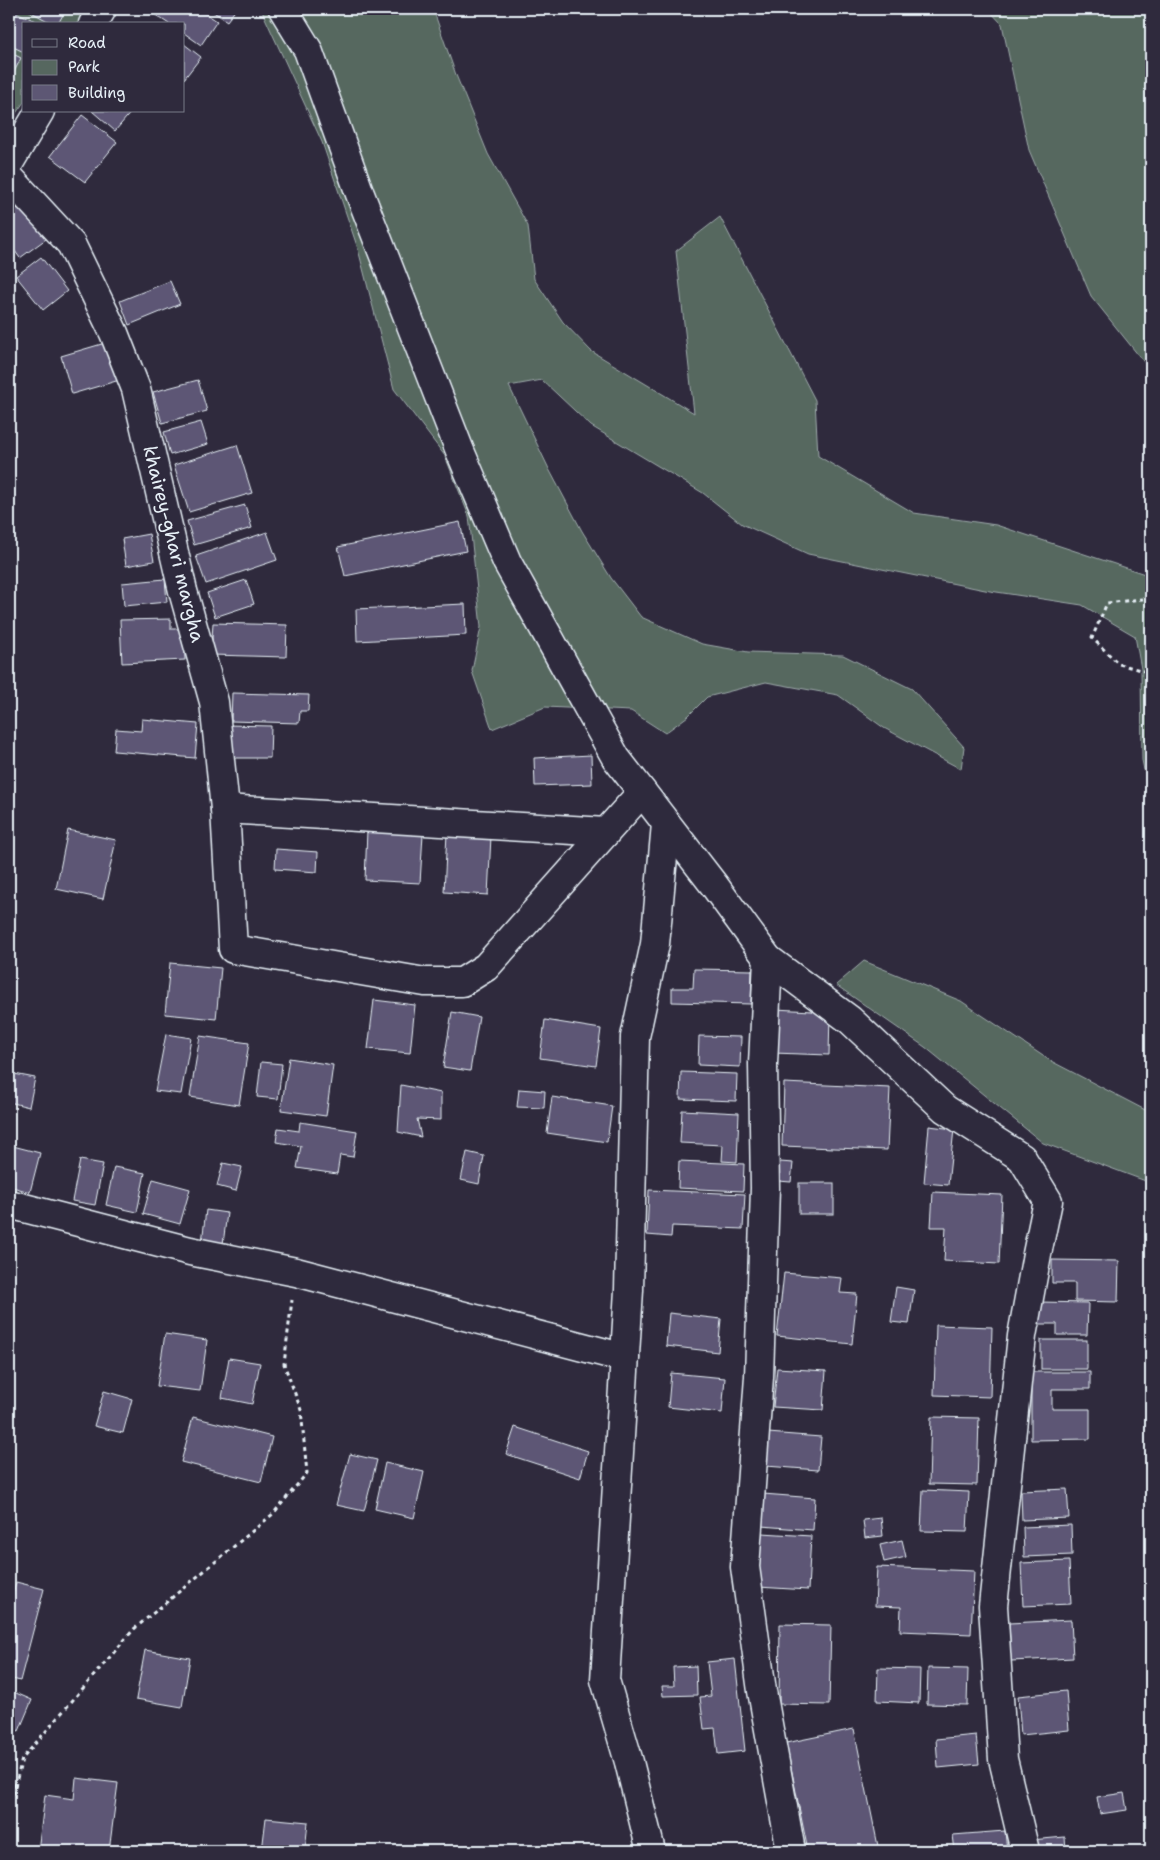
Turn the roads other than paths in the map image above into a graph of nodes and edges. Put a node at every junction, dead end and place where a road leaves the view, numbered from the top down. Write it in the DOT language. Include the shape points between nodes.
graph roads {
  1 [pos="102,9"];
  2 [pos="283,9"];
  3 [pos="94,22"];
  4 [pos="39,112"];
  5 [pos="9,163"];
  6 [pos="9,177"];
  7 [pos="642,792"];
  8 [pos="225,809"];
  9 [pos="666,824"];
  10 [pos="606,832"];
  11 [pos="768,959"];
  12 [pos="9,1204"];
  13 [pos="625,1358"];
  14 [pos="650,1851"];
  15 [pos="791,1851"];
  16 [pos="1025,1851"];
  1 -- 3 [label="street"];
  2 -- 7 [label="street" via="308,50 453,433 507,562 616,758"];
  4 -- 5 [label="street"];
  6 -- 8 [label="street, khairey-ghari margha" via="71,244 114,333 136,389 183,591 214,702"];
  7 -- 9 [label="street"];
  7 -- 10 [label="street"];
  8 -- 10 [label="street"];
  8 -- 10 [label="street, khairey-ghari margha" via="232,949 425,982 462,982 486,967"];
  9 -- 11 [label="street"];
  9 -- 13 [label="street" via="655,944 635,1037"];
  11 -- 15 [label="street" via="762,1064 765,1188 759,1377 745,1567 762,1691"];
  11 -- 16 [label="street" via="850,1020 945,1108 1022,1158 1048,1201 1022,1336 993,1606 1003,1758"];
  12 -- 13 [label="street" via="190,1251 296,1272"];
  13 -- 14 [label="street" via="605,1680"];
}
